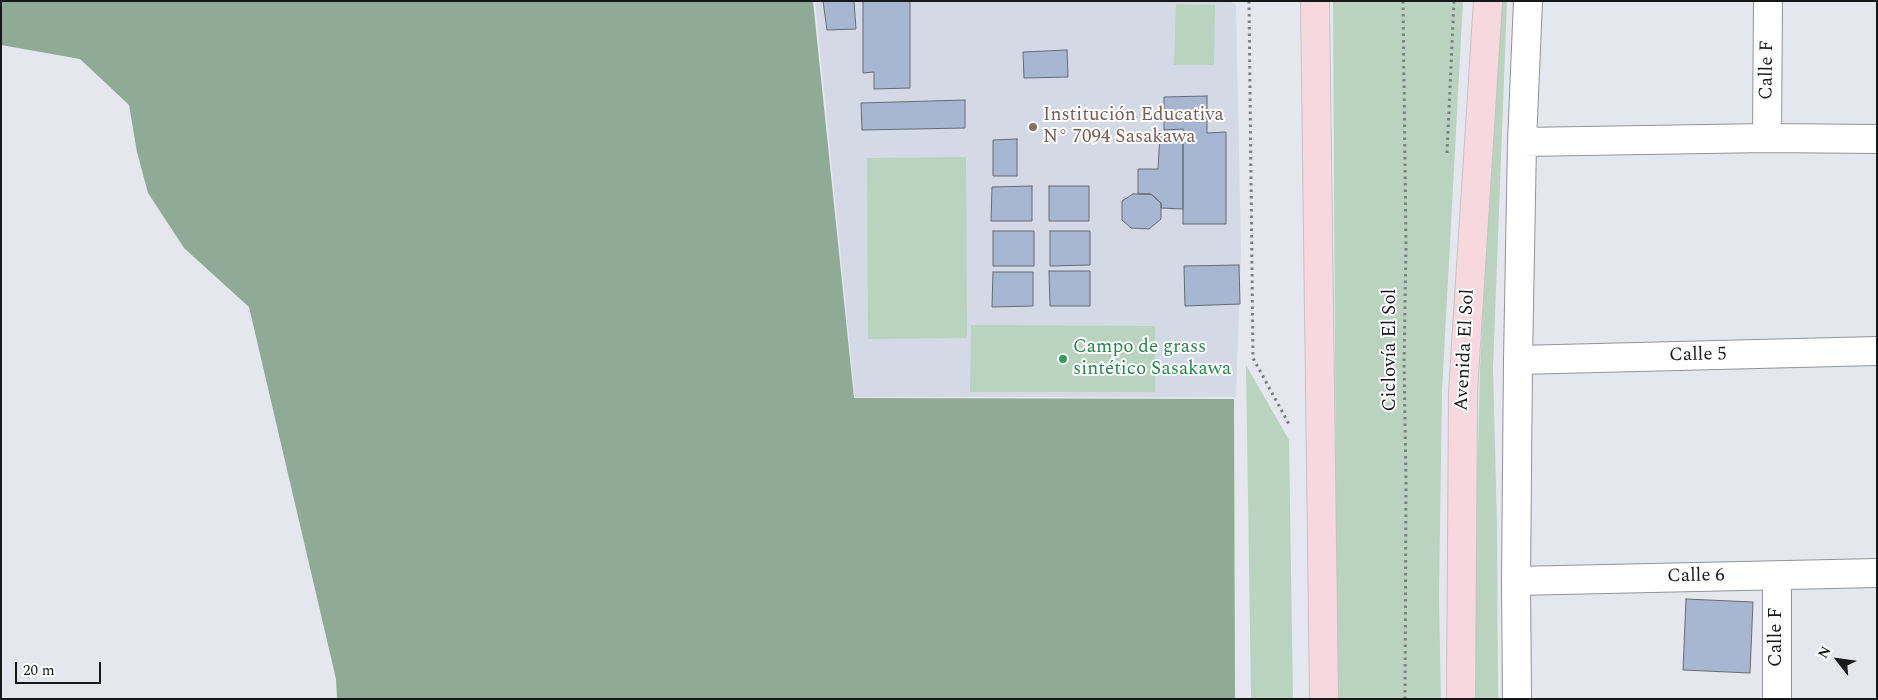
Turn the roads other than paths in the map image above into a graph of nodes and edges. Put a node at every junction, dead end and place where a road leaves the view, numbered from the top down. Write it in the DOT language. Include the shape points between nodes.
graph roads {
  1 [pos="1315,1"];
  2 [pos="1488,1"];
  3 [pos="1528,1"];
  4 [pos="1768,1"];
  5 [pos="1767,138"];
  6 [pos="1877,138"];
  7 [pos="1522,142"];
  8 [pos="1877,351"];
  9 [pos="1518,360"];
  10 [pos="1877,573"];
  11 [pos="1777,576"];
  12 [pos="1516,581"];
  13 [pos="1324,699"];
  14 [pos="1461,699"];
  15 [pos="1516,699"];
  16 [pos="1777,699"];
  1 -- 13 [label="main road"];
  2 -- 14 [label="main road, Avenida El Sol" via="1463,392"];
  3 -- 7 [label="street"];
  4 -- 5 [label="street, Calle F"];
  5 -- 6 [label="street"];
  5 -- 7 [label="street"];
  7 -- 9 [label="street"];
  8 -- 9 [label="street, Calle 5"];
  9 -- 12 [label="street"];
  10 -- 11 [label="street, Calle 6"];
  11 -- 12 [label="street, Calle 6"];
  11 -- 16 [label="street, Calle F"];
  12 -- 15 [label="street"];
}
